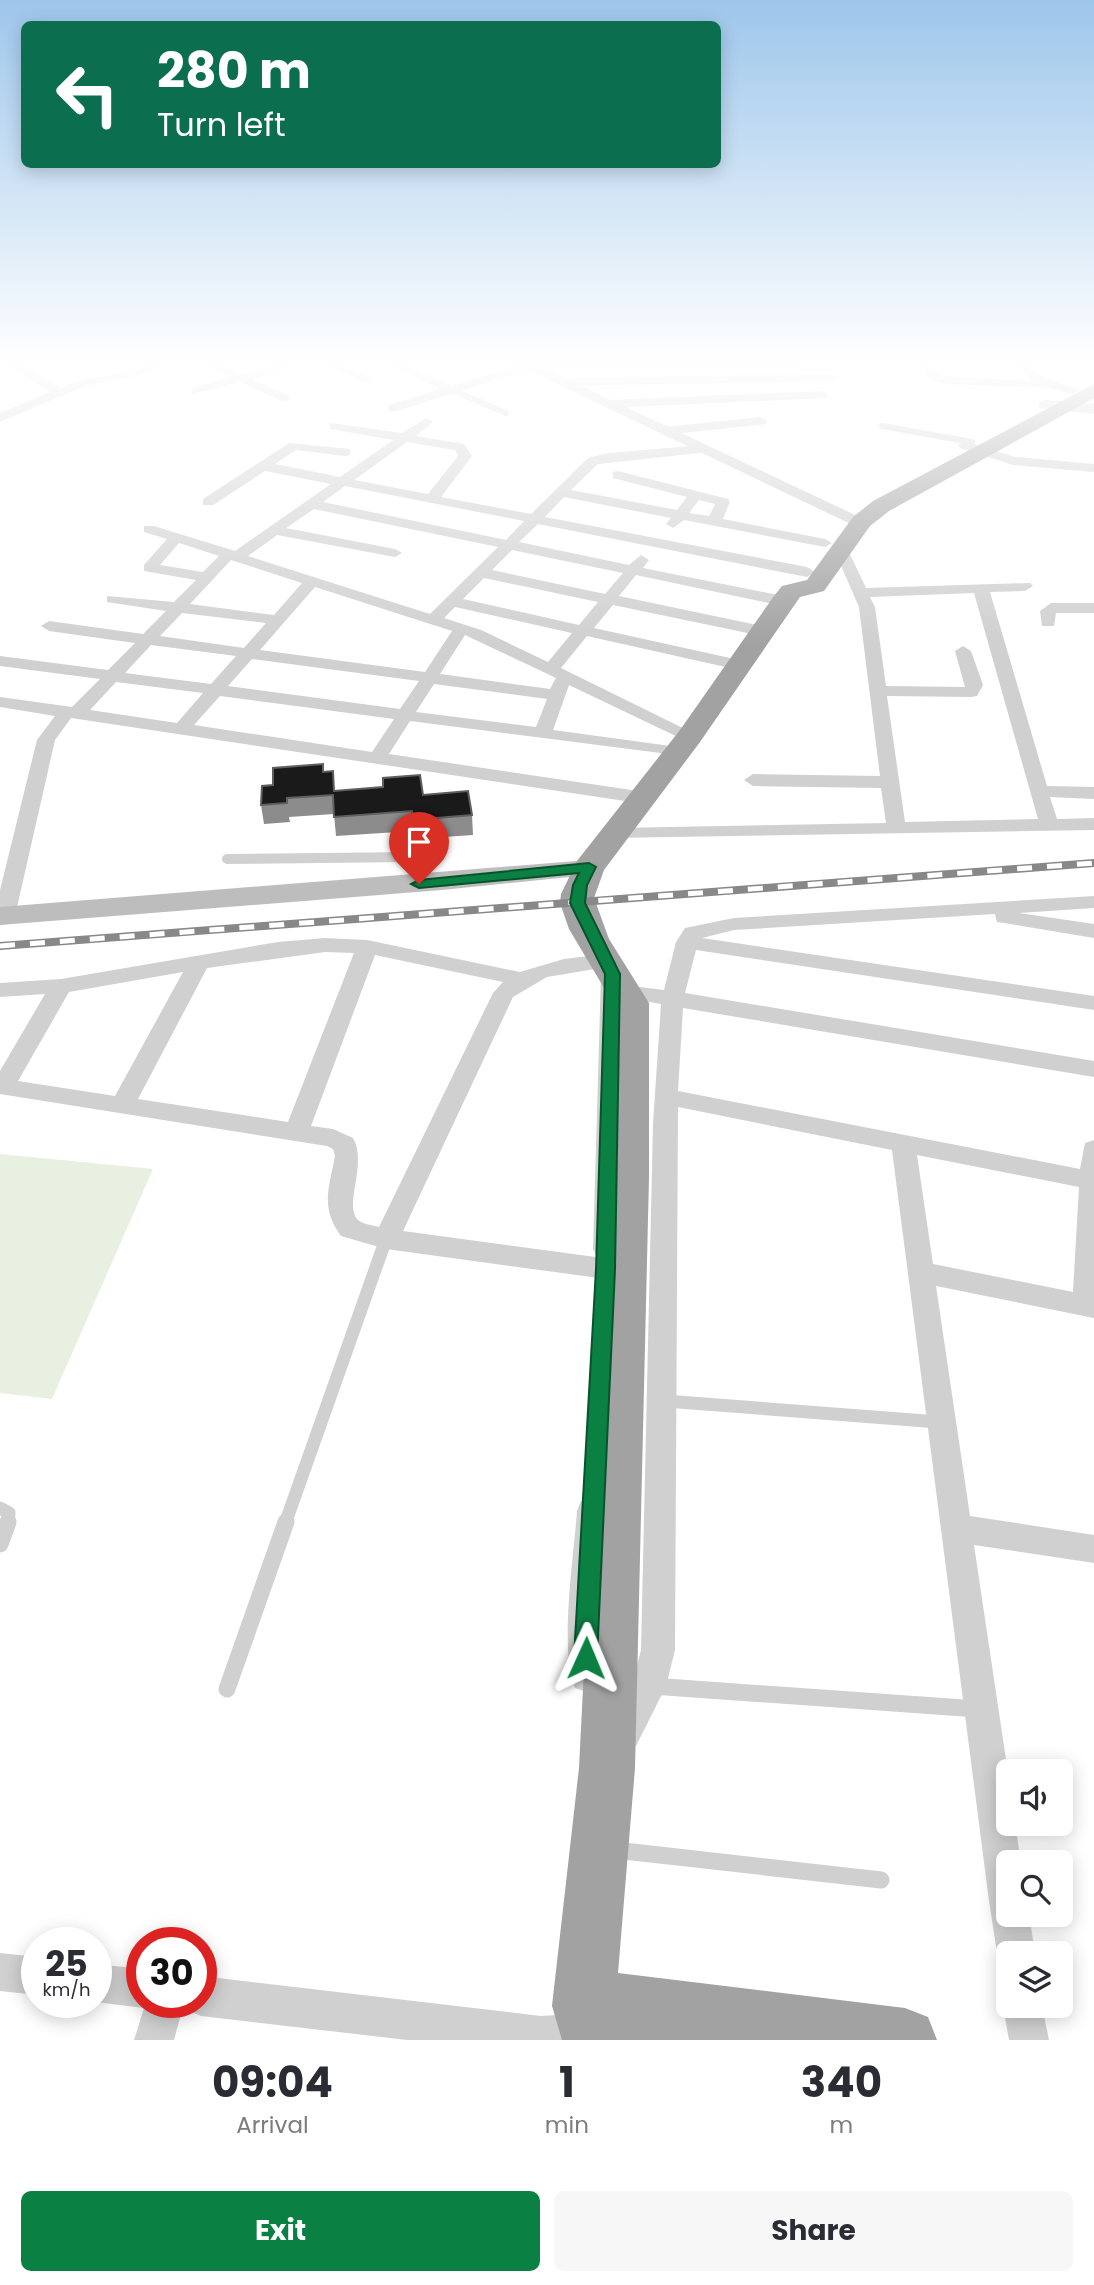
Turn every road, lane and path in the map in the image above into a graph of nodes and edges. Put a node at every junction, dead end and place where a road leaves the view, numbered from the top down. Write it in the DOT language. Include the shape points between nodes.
graph roads {
  1 [pos="281,454"];
  2 [pos="380,454"];
  3 [pos="463,454"];
  4 [pos="642,454"];
  5 [pos="714,454"];
  6 [pos="960,454"];
  7 [pos="999,454"];
  8 [pos="262,466"];
  9 [pos="1094,468"];
  10 [pos="618,475"];
  11 [pos="342,481"];
  12 [pos="559,492"];
  13 [pos="697,494"];
  14 [pos="431,499"];
  15 [pos="208,502"];
  16 [pos="311,503"];
  17 [pos="680,516"];
  18 [pos="532,518"];
  19 [pos="854,519"];
  20 [pos="714,522"];
  21 [pos="149,529"];
  22 [pos="274,530"];
  23 [pos="176,538"];
  24 [pos="656,542"];
  25 [pos="507,544"];
  26 [pos="834,548"];
  27 [pos="395,552"];
  28 [pos="233,556"];
  29 [pos="635,568"];
  30 [pos="480,572"];
  31 [pos="206,578"];
  32 [pos="312,581"];
  33 [pos="1026,586"];
  34 [pos="981,589"];
  35 [pos="861,593"];
  36 [pos="609,598"];
  37 [pos="113,599"];
  38 [pos="451,601"];
  39 [pos="177,607"];
  40 [pos="1094,608"];
  41 [pos="779,612"];
  42 [pos="278,620"];
  43 [pos="433,620"];
  44 [pos="1048,623"];
  45 [pos="49,626"];
  46 [pos="461,629"];
  47 [pos="582,632"];
  48 [pos="146,639"];
  49 [pos="963,651"];
  50 [pos="248,653"];
  51 [pos="0,661"];
  52 [pos="558,671"];
  53 [pos="113,675"];
  54 [pos="428,678"];
  55 [pos="217,689"];
  56 [pos="878,691"];
  57 [pos="556,695"];
  58 [pos="0,702"];
  59 [pos="71,713"];
  60 [pos="405,715"];
  61 [pos="181,729"];
  62 [pos="542,734"];
  63 [pos="684,744"];
  64 [pos="377,759"];
  65 [pos="753,780"];
  66 [pos="890,782"];
  67 [pos="1040,791"];
  68 [pos="1094,793"];
  69 [pos="645,798"];
  70 [pos="1094,824"];
  71 [pos="1049,825"];
  72 [pos="896,828"];
  73 [pos="617,835"];
  74 [pos="407,839"];
  75 [pos="411,857"];
  76 [pos="227,859"];
  77 [pos="589,867"];
  78 [pos="419,884"];
  79 [pos="1094,902"];
  80 [pos="959,910"];
  81 [pos="2,916"];
  82 [pos="1094,931"];
  83 [pos="687,942"];
  84 [pos="368,947"];
  85 [pos="199,962"];
  86 [pos="615,975"];
  87 [pos="520,979"];
  88 [pos="61,986"];
  89 [pos="0,990"];
  90 [pos="673,998"];
  91 [pos="1094,1003"];
  92 [pos="1094,1069"];
  93 [pos="1,1086"];
  94 [pos="667,1097"];
  95 [pos="123,1104"];
  96 [pos="296,1130"];
  97 [pos="903,1143"];
  98 [pos="1094,1149"];
  99 [pos="1093,1180"];
  100 [pos="386,1239"];
  101 [pos="606,1269"];
  102 [pos="920,1272"];
  103 [pos="1090,1306"];
  104 [pos="662,1401"];
  105 [pos="941,1422"];
  106 [pos="0,1508"];
  107 [pos="955,1528"];
  108 [pos="0,1544"];
  109 [pos="1094,1549"];
  110 [pos="649,1686"];
  111 [pos="227,1689"];
  112 [pos="980,1709"];
  113 [pos="607,1768"];
  114 [pos="598,1848"];
  115 [pos="1001,1850"];
  116 [pos="881,1880"];
  117 [pos="0,1972"];
  118 [pos="21,1974"];
  119 [pos="217,1997"];
  120 [pos="160,2018"];
  121 [pos="1025,2018"];
  122 [pos="571,2029"];
  123 [pos="154,2040"];
  124 [pos="905,2040"];
  125 [pos="1028,2040"];
  1 -- 8 [label="street"];
  2 -- 11 [label="street"];
  3 -- 14 [label="street" via="462,463"];
  4 -- 12 [label="street" via="598,458"];
  5 -- 19 [label="street"];
  6 -- 19 [label="highway"];
  7 -- 9 [label="street" via="1029,463"];
  8 -- 11 [label="street"];
  8 -- 15 [label="street"];
  10 -- 13 [label="street"];
  11 -- 14 [label="street"];
  11 -- 16 [label="street"];
  12 -- 17 [label="street"];
  12 -- 18 [label="street"];
  13 -- 17 [label="street"];
  13 -- 20 [label="street" via="723,502"];
  14 -- 18 [label="street"];
  16 -- 22 [label="street"];
  16 -- 25 [label="street"];
  17 -- 20 [label="street"];
  17 -- 24 [label="street"];
  18 -- 24 [label="street"];
  18 -- 25 [label="street"];
  19 -- 26 [label="highway"];
  20 -- 26 [label="street"];
  21 -- 23 [label="street"];
  22 -- 27 [label="street"];
  22 -- 28 [label="street"];
  23 -- 28 [label="street"];
  23 -- 31 [label="street" via="149,568"];
  24 -- 29 [label="street"];
  24 -- 41 [label="street"];
  25 -- 29 [label="street"];
  25 -- 30 [label="street"];
  26 -- 35 [label="street"];
  26 -- 41 [label="highway" via="815,586"];
  28 -- 31 [label="street"];
  28 -- 32 [label="street"];
  29 -- 36 [label="street"];
  29 -- 41 [label="street"];
  30 -- 36 [label="street"];
  30 -- 38 [label="street"];
  31 -- 39 [label="street"];
  32 -- 42 [label="street"];
  32 -- 43 [label="street"];
  33 -- 34 [label="street"];
  34 -- 35 [label="street"];
  34 -- 67 [label="street"];
  35 -- 56 [label="street" via="867,607"];
  36 -- 41 [label="street"];
  36 -- 47 [label="street"];
  37 -- 39 [label="street"];
  38 -- 43 [label="street"];
  38 -- 47 [label="street"];
  39 -- 42 [label="street"];
  39 -- 48 [label="street"];
  40 -- 44 [label="street" via="1051,608"];
  41 -- 47 [label="street"];
  41 -- 63 [label="highway"];
  42 -- 50 [label="street"];
  43 -- 46 [label="street"];
  45 -- 48 [label="street"];
  46 -- 52 [label="street"];
  46 -- 54 [label="street"];
  47 -- 52 [label="street"];
  48 -- 50 [label="street"];
  48 -- 53 [label="street"];
  49 -- 56 [label="street" via="974,685 971,692"];
  50 -- 54 [label="street"];
  50 -- 55 [label="street"];
  51 -- 53 [label="street"];
  52 -- 57 [label="street"];
  52 -- 63 [label="street"];
  53 -- 55 [label="street"];
  53 -- 59 [label="street"];
  54 -- 57 [label="street"];
  54 -- 60 [label="street"];
  55 -- 60 [label="street"];
  55 -- 61 [label="street"];
  56 -- 66 [label="street"];
  57 -- 62 [label="street"];
  58 -- 59 [label="street"];
  59 -- 61 [label="street"];
  59 -- 81 [label="street" via="46,740"];
  60 -- 62 [label="street"];
  60 -- 64 [label="street"];
  61 -- 64 [label="street"];
  62 -- 63 [label="street"];
  63 -- 69 [label="highway"];
  64 -- 69 [label="street"];
  65 -- 66 [label="street"];
  66 -- 72 [label="street"];
  67 -- 68 [label="street"];
  67 -- 71 [label="street"];
  69 -- 73 [label="highway"];
  70 -- 71 [label="street"];
  71 -- 72 [label="street"];
  72 -- 73 [label="street"];
  73 -- 77 [label="highway"];
  74 -- 75 [label="lane"];
  75 -- 76 [label="lane"];
  75 -- 78 [label="lane"];
  77 -- 78 [label="main road"];
  77 -- 86 [label="highway" via="577,903"];
  78 -- 81 [label="main road"];
  79 -- 80 [label="street"];
  80 -- 82 [label="street"];
  80 -- 83 [label="street" via="734,924 693,933"];
  83 -- 90 [label="street"];
  83 -- 91 [label="street"];
  84 -- 85 [label="street" via="278,949"];
  84 -- 87 [label="street"];
  84 -- 96 [label="street"];
  85 -- 88 [label="street"];
  85 -- 95 [label="street"];
  86 -- 87 [label="street" via="559,965"];
  86 -- 90 [label="street"];
  86 -- 101 [label="street"];
  86 -- 113 [label="highway" via="631,1003"];
  87 -- 100 [label="street" via="504,992"];
  88 -- 89 [label="street"];
  88 -- 93 [label="street"];
  90 -- 92 [label="street"];
  90 -- 94 [label="street"];
  93 -- 95 [label="street"];
  94 -- 97 [label="street"];
  94 -- 104 [label="street"];
  95 -- 96 [label="street"];
  96 -- 100 [label="street" via="344,1144 348,1156 340,1190 342,1218 350,1229"];
  97 -- 99 [label="street"];
  97 -- 102 [label="street"];
  98 -- 99 [label="street"];
  99 -- 103 [label="street"];
  100 -- 101 [label="street"];
  100 -- 111 [label="lane"];
  101 -- 113 [label="street" via="585,1641 587,1677"];
  102 -- 103 [label="street"];
  102 -- 105 [label="street"];
  104 -- 105 [label="lane"];
  104 -- 110 [label="street" via="658,1650"];
  105 -- 107 [label="street"];
  106 -- 108 [label="lane" via="9,1513"];
  107 -- 109 [label="street"];
  107 -- 112 [label="street"];
  110 -- 112 [label="lane"];
  110 -- 113 [label="street"];
  112 -- 115 [label="street"];
  113 -- 114 [label="highway"];
  114 -- 116 [label="lane"];
  114 -- 122 [label="highway"];
  117 -- 118 [label="street"];
  119 -- 122 [label="street"];
  120 -- 123 [label="street"];
  121 -- 125 [label="street"];
  122 -- 124 [label="highway" via="618,2005"];
}
